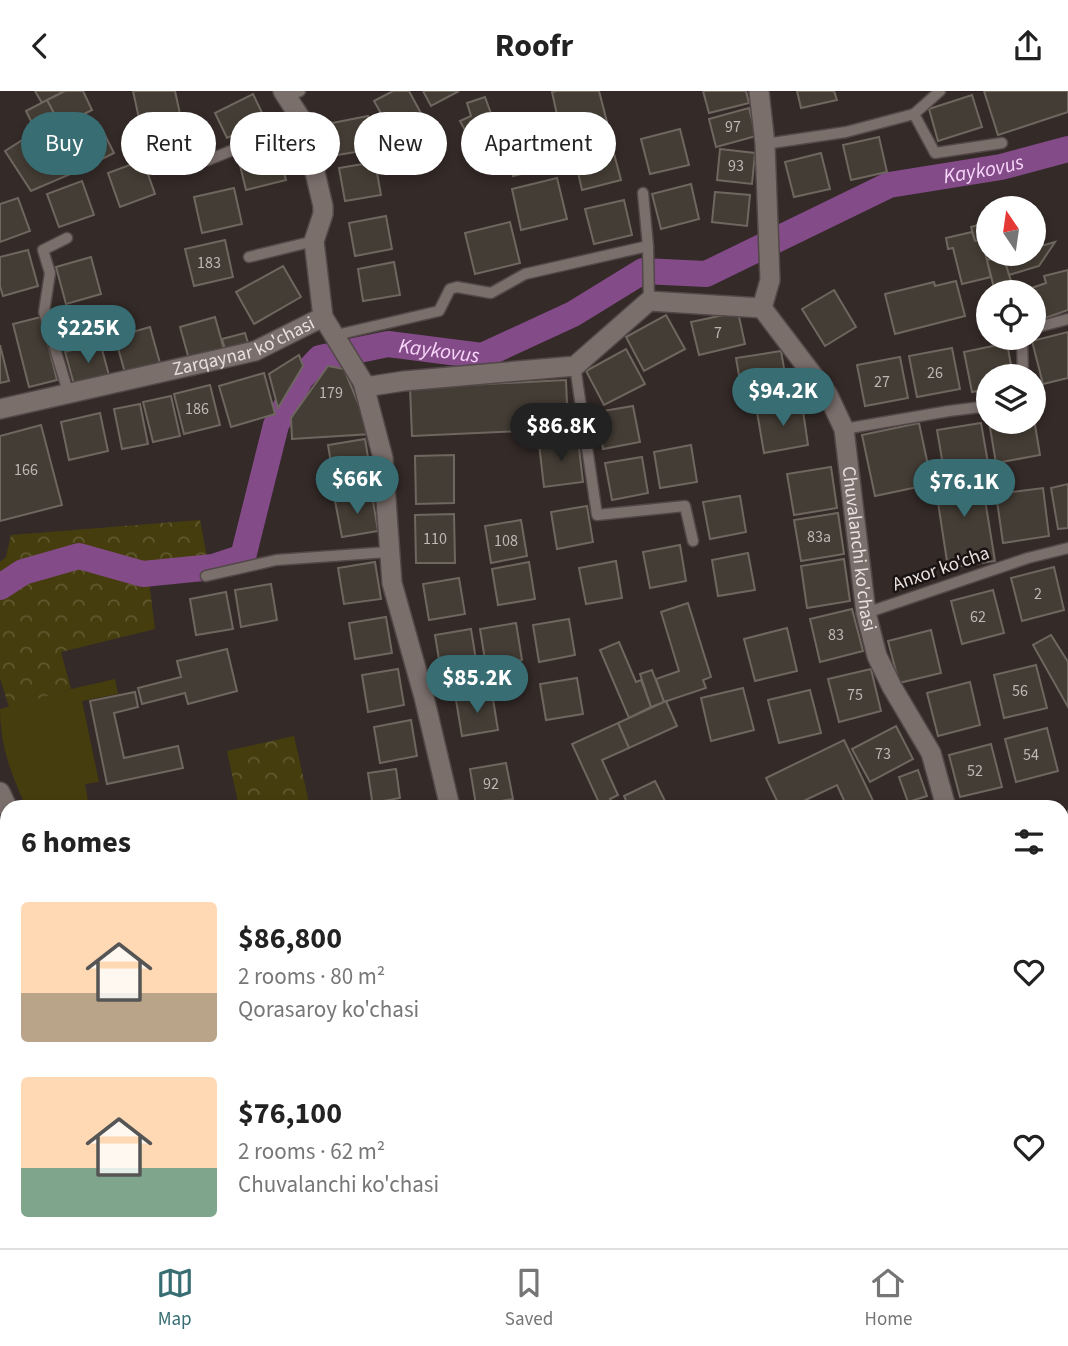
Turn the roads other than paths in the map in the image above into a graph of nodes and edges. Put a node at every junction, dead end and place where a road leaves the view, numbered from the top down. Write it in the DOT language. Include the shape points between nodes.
graph roads {
  1 [pos="759,91"];
  2 [pos="940,91"];
  3 [pos="290,93"];
  4 [pos="299,112"];
  5 [pos="914,114"];
  6 [pos="1002,143"];
  7 [pos="765,144"];
  8 [pos="316,175"];
  9 [pos="643,193"];
  10 [pos="67,237"];
  11 [pos="314,241"];
  12 [pos="648,248"];
  13 [pos="249,257"];
  14 [pos="649,300"];
  15 [pos="762,308"];
  16 [pos="323,317"];
  17 [pos="1068,319"];
  18 [pos="1046,324"];
  19 [pos="332,336"];
  20 [pos="575,366"];
  21 [pos="364,385"];
  22 [pos="69,395"];
  23 [pos="976,408"];
  24 [pos="0,409"];
  25 [pos="844,429"];
  26 [pos="693,541"];
  27 [pos="1068,548"];
  28 [pos="388,552"];
  29 [pos="206,576"];
  30 [pos="866,613"];
  31 [pos="448,800"];
  32 [pos="944,800"];
  1 -- 7 [label="street"];
  2 -- 5 [label="lane"];
  3 -- 4 [label="street"];
  5 -- 6 [label="lane" via="935,153"];
  5 -- 7 [label="lane" via="846,132"];
  7 -- 15 [label="street" via="770,280"];
  8 -- 11 [label="street" via="323,214"];
  9 -- 12 [label="lane"];
  10 -- 22 [label="lane" via="43,250 50,273 44,312"];
  11 -- 13 [label="lane"];
  11 -- 16 [label="street"];
  12 -- 14 [label="lane"];
  12 -- 19 [label="lane" via="525,274 491,293 457,287 450,289 439,311"];
  14 -- 15 [label="street"];
  14 -- 20 [label="street"];
  15 -- 25 [label="street, Chuvalanchi ko'chasi" via="828,395"];
  16 -- 19 [label="street"];
  16 -- 22 [label="street, Zarqaynar ko'chasi" via="255,351"];
  17 -- 18 [label="lane"];
  19 -- 21 [label="street"];
  20 -- 21 [label="street"];
  20 -- 26 [label="lane" via="597,515 685,506"];
  21 -- 28 [label="street" via="383,458"];
  22 -- 24 [label="street, Zarqaynar ko'chasi"];
  23 -- 25 [label="lane"];
  25 -- 30 [label="street, Chuvalanchi ko'chasi"];
  27 -- 30 [label="lane, Anxor ko'cha"];
  28 -- 29 [label="lane" via="276,560"];
  28 -- 31 [label="street"];
  30 -- 32 [label="street, Chuvalanchi ko'chasi" via="877,656 931,753"];
}
